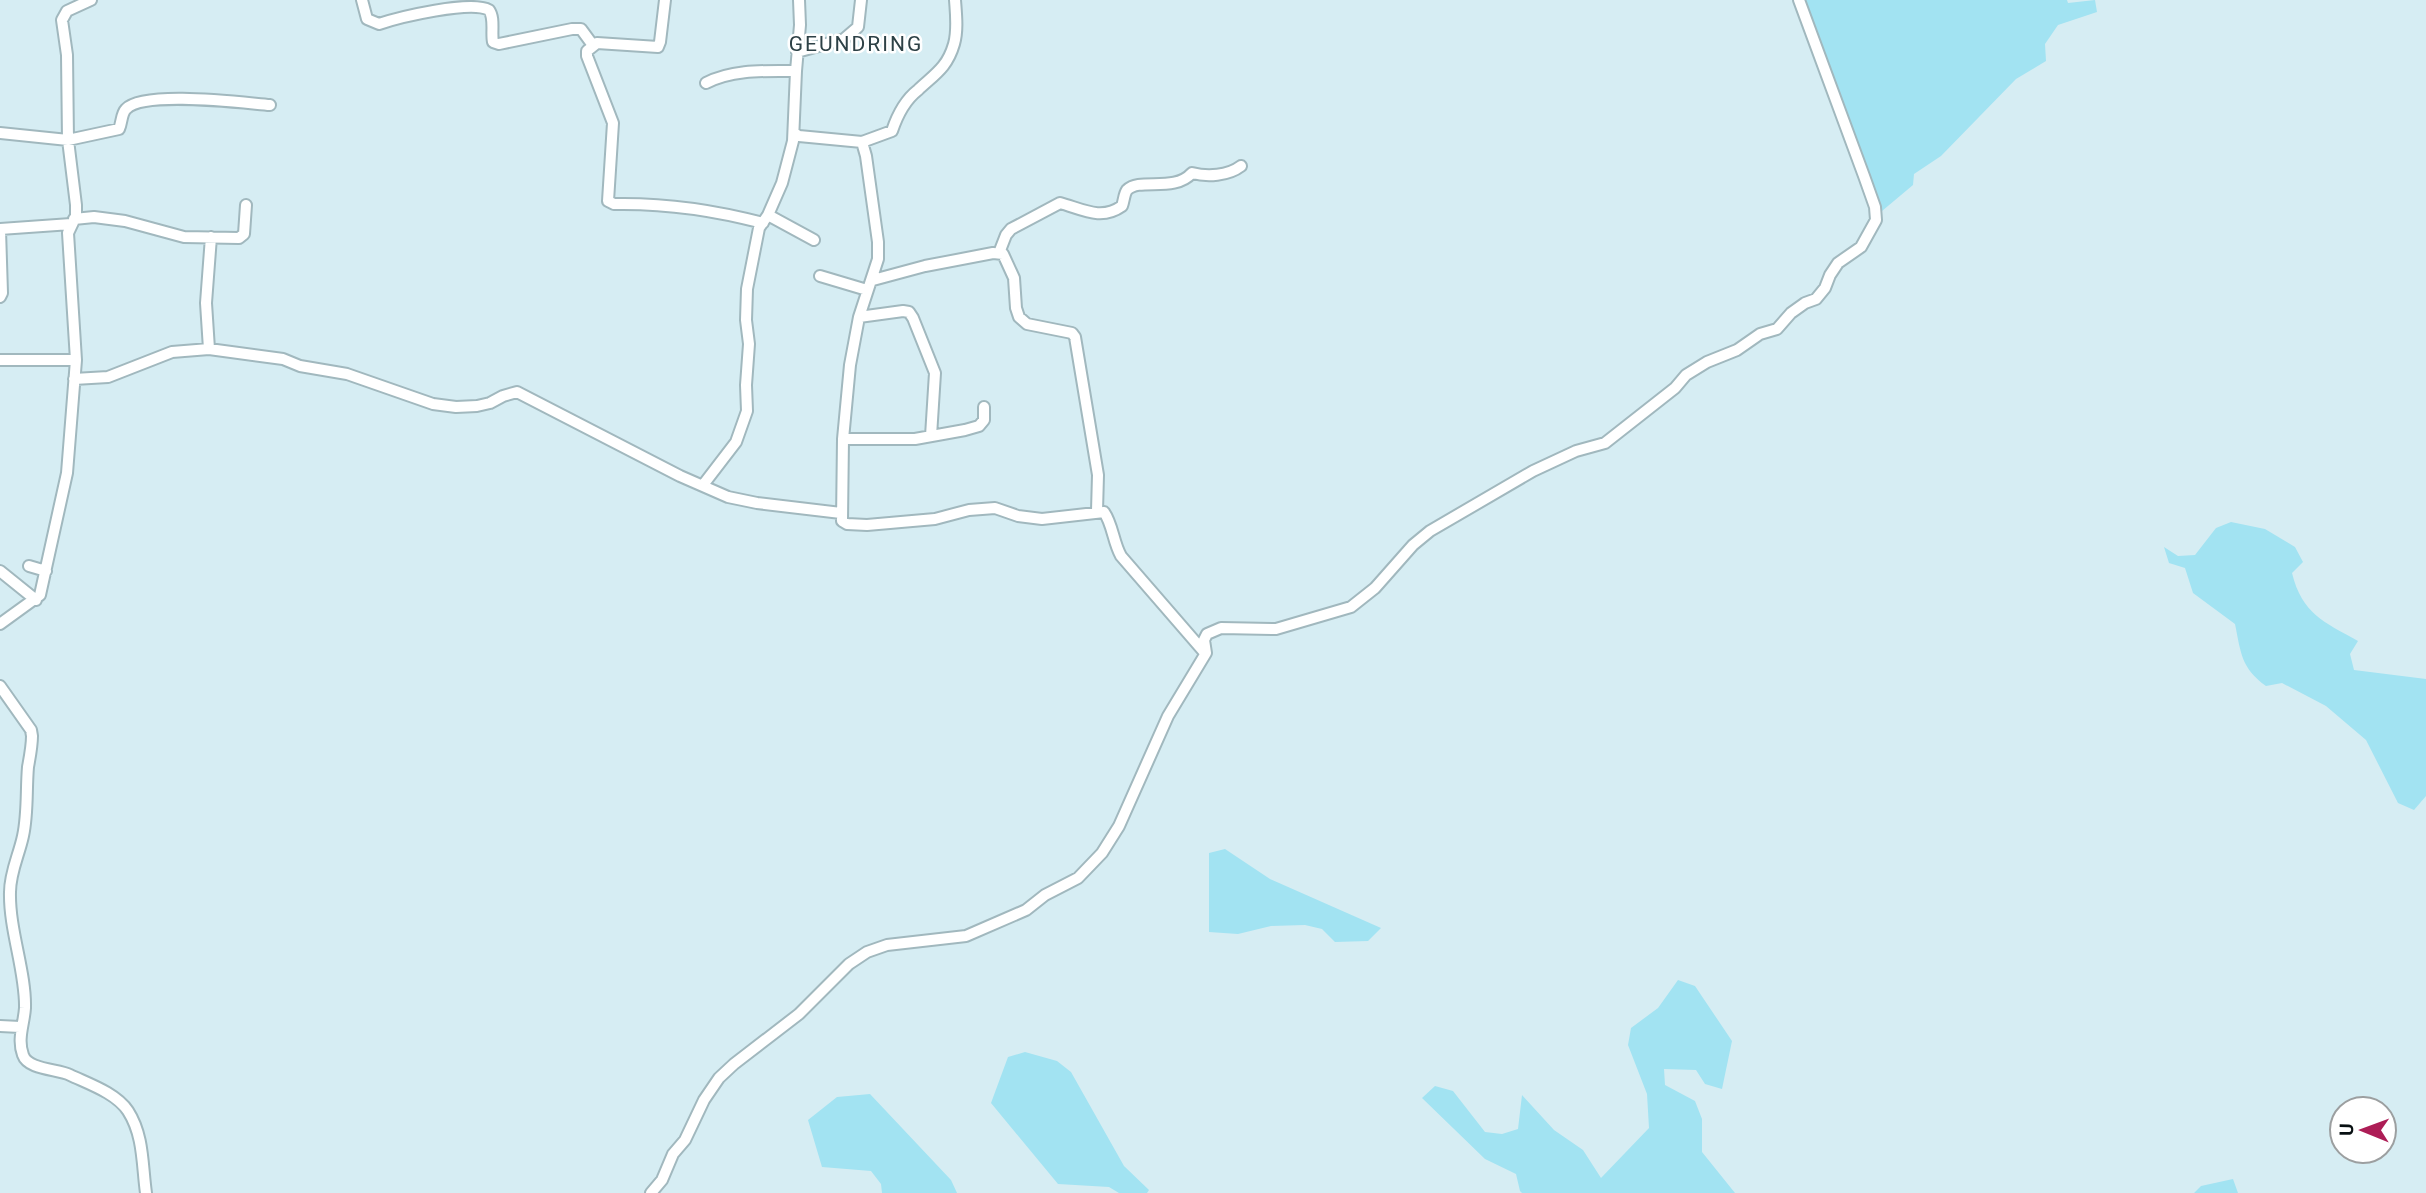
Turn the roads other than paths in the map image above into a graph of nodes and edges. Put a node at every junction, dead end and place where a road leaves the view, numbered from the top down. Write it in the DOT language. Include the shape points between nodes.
graph roads {
  1 [pos="91,0"];
  2 [pos="362,0"];
  3 [pos="665,0"];
  4 [pos="799,0"];
  5 [pos="861,0"];
  6 [pos="955,0"];
  7 [pos="1799,0"];
  8 [pos="592,44"];
  9 [pos="797,52"];
  10 [pos="796,71"];
  11 [pos="706,83"];
  12 [pos="271,105"];
  13 [pos="0,133"];
  14 [pos="794,133"];
  15 [pos="68,140"];
  16 [pos="862,142"];
  17 [pos="1241,166"];
  18 [pos="246,205"];
  19 [pos="765,219"];
  20 [pos="73,222"];
  21 [pos="0,230"];
  22 [pos="211,237"];
  23 [pos="814,240"];
  24 [pos="999,253"];
  25 [pos="820,276"];
  26 [pos="870,285"];
  27 [pos="0,296"];
  28 [pos="859,317"];
  29 [pos="209,349"];
  30 [pos="0,360"];
  31 [pos="76,360"];
  32 [pos="74,379"];
  33 [pos="984,407"];
  34 [pos="931,436"];
  35 [pos="843,439"];
  36 [pos="703,485"];
  37 [pos="1097,511"];
  38 [pos="841,513"];
  39 [pos="29,566"];
  40 [pos="0,571"];
  41 [pos="46,571"];
  42 [pos="36,600"];
  43 [pos="0,624"];
  44 [pos="1206,653"];
  45 [pos="0,685"];
  46 [pos="0,1026"];
  47 [pos="20,1027"];
  48 [pos="146,1193"];
  49 [pos="651,1193"];
  1 -- 15 [label="street" via="67,11 62,20"];
  2 -- 8 [label="street" via="367,19 379,24 435,5 480,5 492,17 493,42 581,29"];
  3 -- 8 [label="street" via="658,47"];
  4 -- 9 [label="street"];
  5 -- 9 [label="street" via="858,27 844,39"];
  6 -- 16 [label="street" via="955,42 946,63 917,90 898,114 892,131"];
  7 -- 44 [label="street" via="1876,220 1861,247 1838,263 1816,299 1791,313 1777,329 1686,375 1605,443 1533,471 1430,531 1351,607 1276,629 1221,628 1207,634"];
  8 -- 19 [label="street" via="587,56 612,123 610,203 678,206"];
  9 -- 10 [label="street"];
  10 -- 11 [label="street" via="730,74"];
  10 -- 14 [label="street"];
  12 -- 15 [label="street" via="198,98 135,103 125,110 119,128"];
  13 -- 15 [label="street"];
  14 -- 16 [label="street"];
  14 -- 19 [label="street" via="782,183"];
  15 -- 20 [label="street" via="76,205"];
  16 -- 26 [label="street" via="878,242"];
  17 -- 24 [label="street" via="1212,175 1192,173 1177,183 1131,188 1122,206 1105,213 1060,203 1011,229"];
  18 -- 22 [label="street" via="242,237"];
  19 -- 23 [label="street"];
  19 -- 36 [label="street" via="747,289 747,411 736,442"];
  20 -- 21 [label="street"];
  20 -- 22 [label="street" via="94,217 184,237"];
  20 -- 31 [label="street" via="68,233"];
  21 -- 27 [label="street"];
  22 -- 29 [label="street" via="206,303"];
  24 -- 26 [label="street" via="925,266"];
  24 -- 37 [label="street" via="1014,278 1019,317 1027,324 1075,337 1098,475"];
  25 -- 26 [label="street"];
  26 -- 28 [label="street"];
  28 -- 34 [label="street" via="903,311 913,318 935,373"];
  28 -- 35 [label="street"];
  29 -- 32 [label="street" via="172,352 108,377"];
  29 -- 36 [label="street" via="284,359 347,374 433,404 477,406 517,392"];
  30 -- 31 [label="street"];
  31 -- 32 [label="street"];
  32 -- 41 [label="street" via="66,473"];
  33 -- 34 [label="street" via="979,426"];
  34 -- 35 [label="street"];
  35 -- 38 [label="street"];
  36 -- 38 [label="street" via="747,501"];
  37 -- 38 [label="street" via="1042,519 987,508 935,519 867,525 846,524"];
  37 -- 44 [label="street" via="1107,515 1122,556"];
  39 -- 41 [label="street"];
  40 -- 42 [label="street"];
  41 -- 42 [label="street"];
  42 -- 43 [label="street"];
  44 -- 49 [label="street" via="1168,716 1119,826 1078,878 1026,910 966,936 887,945 849,964 799,1014 719,1078"];
  45 -- 47 [label="street" via="33,736 23,837 10,892 25,1009"];
  46 -- 47 [label="street"];
  47 -- 48 [label="street" via="26,1060 71,1075 125,1107 140,1139"];
}
